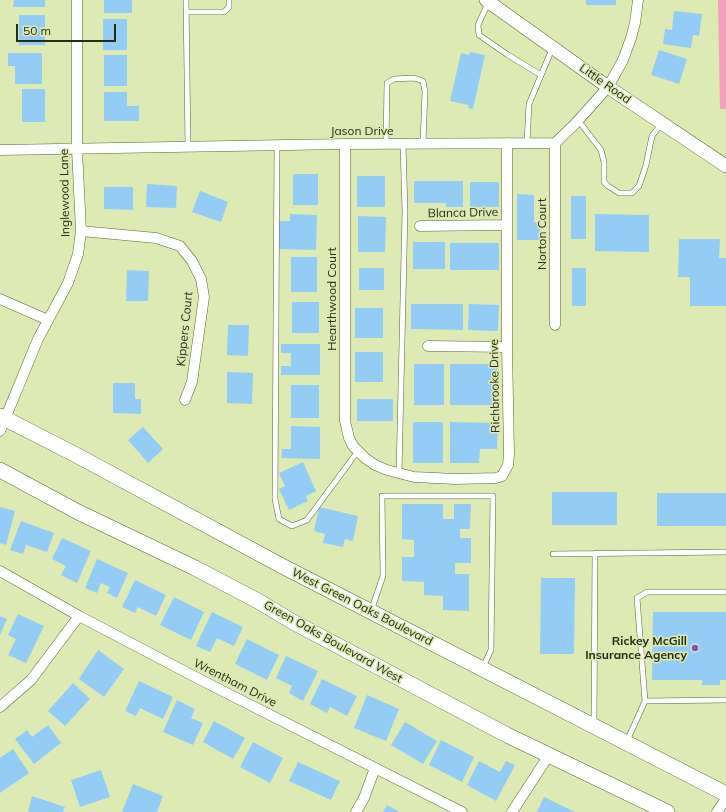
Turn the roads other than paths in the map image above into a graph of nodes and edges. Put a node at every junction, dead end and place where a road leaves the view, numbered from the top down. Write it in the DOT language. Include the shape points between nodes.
graph roads {
  1 [pos="77,0"];
  2 [pos="186,0"];
  3 [pos="229,0"];
  4 [pos="638,0"];
  5 [pos="487,1"];
  6 [pos="186,12"];
  7 [pos="553,47"];
  8 [pos="541,75"];
  9 [pos="608,87"];
  10 [pos="578,120"];
  11 [pos="662,123"];
  12 [pos="423,143"];
  13 [pos="507,143"];
  14 [pos="527,143"];
  15 [pos="556,143"];
  16 [pos="344,144"];
  17 [pos="386,144"];
  18 [pos="403,144"];
  19 [pos="277,145"];
  20 [pos="188,146"];
  21 [pos="77,149"];
  22 [pos="0,150"];
  23 [pos="726,166"];
  24 [pos="507,225"];
  25 [pos="420,226"];
  26 [pos="81,231"];
  27 [pos="0,298"];
  28 [pos="48,320"];
  29 [pos="555,325"];
  30 [pos="428,346"];
  31 [pos="507,347"];
  32 [pos="185,400"];
  33 [pos="2,422"];
  34 [pos="358,451"];
  35 [pos="0,470"];
  36 [pos="399,473"];
  37 [pos="726,552"];
  38 [pos="595,553"];
  39 [pos="553,554"];
  40 [pos="0,571"];
  41 [pos="726,592"];
  42 [pos="370,612"];
  43 [pos="79,616"];
  44 [pos="482,670"];
  45 [pos="726,700"];
  46 [pos="645,701"];
  47 [pos="0,707"];
  48 [pos="594,728"];
  49 [pos="626,744"];
  50 [pos="549,755"];
  51 [pos="375,768"];
  52 [pos="726,794"];
  53 [pos="726,799"];
  54 [pos="356,812"];
  55 [pos="462,812"];
  56 [pos="512,812"];
  57 [pos="667,812"];
  58 [pos="717,812"];
  1 -- 21 [label="street, Inglewood Lane"];
  2 -- 6 [label="lane"];
  3 -- 6 [label="lane" via="229,7 224,12"];
  4 -- 9 [label="street" via="631,38 623,60"];
  5 -- 7 [label="street, Little Road"];
  5 -- 8 [label="lane" via="478,25 479,34"];
  6 -- 20 [label="lane"];
  7 -- 8 [label="lane"];
  7 -- 9 [label="street, Little Road"];
  8 -- 14 [label="lane" via="529,104"];
  9 -- 10 [label="street"];
  9 -- 11 [label="street, Little Road"];
  10 -- 11 [label="lane" via="601,150 604,182 618,193 632,192 639,186 652,136"];
  10 -- 15 [label="street"];
  11 -- 23 [label="street, Little Road"];
  12 -- 13 [label="street, Jason Drive"];
  12 -- 17 [label="lane" via="425,92 423,81 414,78 394,79 386,83"];
  12 -- 18 [label="street, Jason Drive"];
  13 -- 14 [label="street, Jason Drive"];
  13 -- 24 [label="street, Richbrooke Drive"];
  14 -- 15 [label="street, Jason Drive"];
  15 -- 29 [label="street, Norton Court"];
  16 -- 17 [label="street, Jason Drive"];
  16 -- 19 [label="street, Jason Drive"];
  16 -- 34 [label="street, Hearthwood Court" via="344,421 349,438"];
  17 -- 18 [label="street, Jason Drive"];
  18 -- 36 [label="lane" via="405,211"];
  19 -- 20 [label="street, Jason Drive"];
  19 -- 34 [label="lane" via="275,499 279,519 292,526 307,520"];
  20 -- 21 [label="street, Jason Drive"];
  21 -- 22 [label="street, Jason Drive"];
  21 -- 26 [label="street, Inglewood Lane"];
  24 -- 25 [label="street, Blanca Drive"];
  24 -- 31 [label="street, Richbrooke Drive"];
  26 -- 28 [label="street, Inglewood Lane" via="78,254 68,283"];
  26 -- 32 [label="street, Kippers Court" via="156,238 180,246 192,261 201,279 204,297 192,382"];
  27 -- 28 [label="street"];
  28 -- 33 [label="street, Inglewood Lane"];
  30 -- 31 [label="street"];
  31 -- 36 [label="street, Richbrooke Drive" via="509,454 508,465 502,476 456,479 414,477"];
  33 -- 42 [label="main road, West Green Oaks Boulevard"];
  34 -- 36 [label="street, Richbrooke Drive" via="375,465"];
  35 -- 50 [label="main road, Green Oaks Boulevard West" via="78,512 195,568 300,626"];
  37 -- 38 [label="lane"];
  38 -- 39 [label="lane"];
  38 -- 48 [label="lane"];
  40 -- 43 [label="street, Wrentham Drive"];
  41 -- 46 [label="lane" via="647,592 637,598"];
  42 -- 44 [label="main road, West Green Oaks Boulevard"];
  42 -- 44 [label="lane" via="383,576 382,496 493,496 491,650"];
  43 -- 47 [label="street" via="31,680"];
  43 -- 51 [label="street, Wrentham Drive"];
  44 -- 48 [label="main road, West Green Oaks Boulevard"];
  45 -- 46 [label="lane"];
  46 -- 49 [label="lane"];
  48 -- 49 [label="main road, West Green Oaks Boulevard"];
  49 -- 52 [label="main road, West Green Oaks Boulevard"];
  50 -- 56 [label="street"];
  50 -- 57 [label="main road, Green Oaks Boulevard West"];
  51 -- 54 [label="street"];
  51 -- 55 [label="street, Wrentham Drive"];
  53 -- 58 [label="street"];
}
